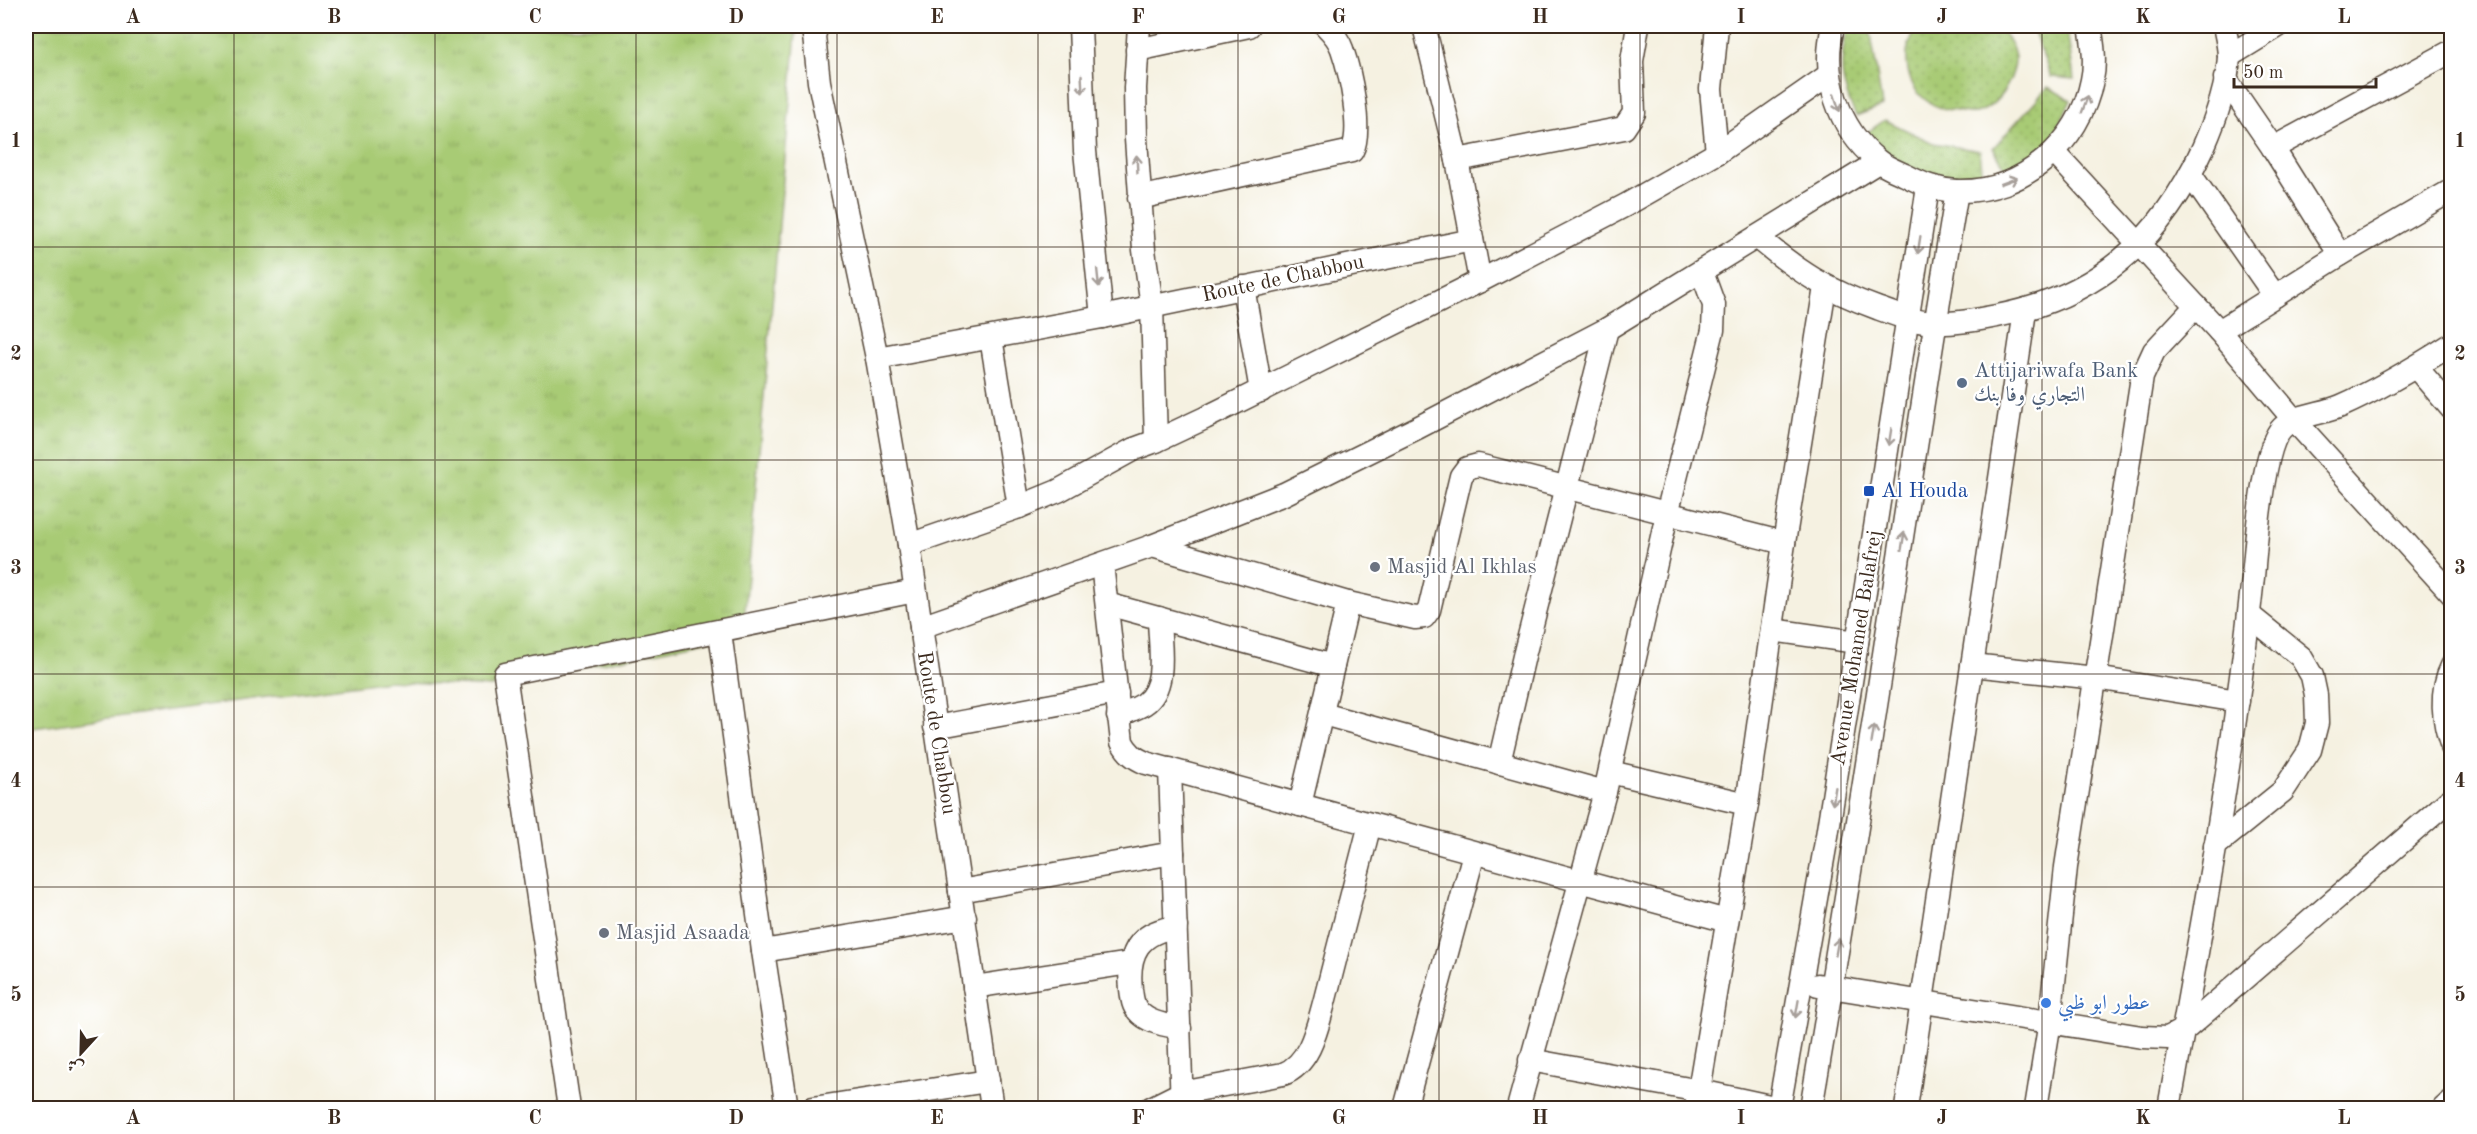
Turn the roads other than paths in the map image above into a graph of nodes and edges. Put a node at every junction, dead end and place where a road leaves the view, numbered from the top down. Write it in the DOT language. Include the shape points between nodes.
graph roads {
  1 [pos="817,26"];
  2 [pos="1080,26"];
  3 [pos="1139,26"];
  4 [pos="1249,26"];
  5 [pos="1326,26"];
  6 [pos="1424,26"];
  7 [pos="1638,26"];
  8 [pos="1717,26"];
  9 [pos="1833,26"];
  10 [pos="2090,26"];
  11 [pos="2224,26"];
  12 [pos="2278,26"];
  13 [pos="1137,50"];
  14 [pos="2451,51"];
  15 [pos="2229,56"];
  16 [pos="1829,75"];
  17 [pos="2225,78"];
  18 [pos="2273,148"];
  19 [pos="1717,153"];
  20 [pos="2055,153"];
  21 [pos="1458,160"];
  22 [pos="1878,162"];
  23 [pos="2190,174"];
  24 [pos="1928,187"];
  25 [pos="2451,190"];
  26 [pos="1958,191"];
  27 [pos="1139,198"];
  28 [pos="1757,237"];
  29 [pos="1472,240"];
  30 [pos="2141,244"];
  31 [pos="2340,255"];
  32 [pos="1702,272"];
  33 [pos="1480,281"];
  34 [pos="1243,287"];
  35 [pos="1825,287"];
  36 [pos="2275,296"];
  37 [pos="1152,306"];
  38 [pos="2196,306"];
  39 [pos="2025,311"];
  40 [pos="1102,316"];
  41 [pos="1907,320"];
  42 [pos="1935,323"];
  43 [pos="1607,328"];
  44 [pos="2219,331"];
  45 [pos="992,338"];
  46 [pos="2451,344"];
  47 [pos="878,358"];
  48 [pos="2416,367"];
  49 [pos="1261,391"];
  50 [pos="2451,409"];
  51 [pos="2294,420"];
  52 [pos="1156,441"];
  53 [pos="1567,489"];
  54 [pos="1019,507"];
  55 [pos="1667,514"];
  56 [pos="1784,543"];
  57 [pos="909,545"];
  58 [pos="1152,546"];
  59 [pos="1102,564"];
  60 [pos="915,591"];
  61 [pos="2451,594"];
  62 [pos="1348,603"];
  63 [pos="1107,604"];
  64 [pos="2249,615"];
  65 [pos="1159,618"];
  66 [pos="921,627"];
  67 [pos="1772,630"];
  68 [pos="720,632"];
  69 [pos="1857,642"];
  70 [pos="1972,665"];
  71 [pos="1333,666"];
  72 [pos="2451,666"];
  73 [pos="2096,678"];
  74 [pos="1117,693"];
  75 [pos="2238,701"];
  76 [pos="1323,714"];
  77 [pos="1118,716"];
  78 [pos="936,727"];
  79 [pos="2451,747"];
  80 [pos="1499,763"];
  81 [pos="1170,769"];
  82 [pos="1607,782"];
  83 [pos="2451,798"];
  84 [pos="1747,804"];
  85 [pos="1300,805"];
  86 [pos="1370,824"];
  87 [pos="2214,846"];
  88 [pos="1173,853"];
  89 [pos="1474,853"];
  90 [pos="1581,881"];
  91 [pos="960,891"];
  92 [pos="965,917"];
  93 [pos="1727,921"];
  94 [pos="1176,927"];
  95 [pos="763,951"];
  96 [pos="1130,963"];
  97 [pos="1801,982"];
  98 [pos="975,987"];
  99 [pos="1830,987"];
  100 [pos="1921,1002"];
  101 [pos="2050,1021"];
  102 [pos="1180,1028"];
  103 [pos="2183,1031"];
  104 [pos="1530,1060"];
  105 [pos="988,1081"];
  106 [pos="1698,1100"];
  107 [pos="1181,1101"];
  108 [pos="2451,1101"];
  109 [pos="569,1108"];
  110 [pos="787,1108"];
  111 [pos="813,1108"];
  112 [pos="992,1108"];
  113 [pos="1151,1108"];
  114 [pos="1406,1108"];
  115 [pos="1518,1108"];
  116 [pos="1779,1108"];
  117 [pos="1811,1108"];
  118 [pos="1906,1108"];
  119 [pos="2036,1108"];
  120 [pos="2169,1108"];
  121 [pos="2444,1108"];
  1 -- 47 [label="street, Route de Chabbou" via="814,36 819,82"];
  2 -- 40 [label="street, one-way" via="1085,151"];
  3 -- 13 [label="street"];
  4 -- 13 [label="street"];
  5 -- 27 [label="street" via="1342,47 1352,89 1358,131 1352,151"];
  6 -- 21 [label="street"];
  7 -- 21 [label="street" via="1632,61 1634,113 1624,128"];
  8 -- 19 [label="street" via="1711,89"];
  9 -- 16 [label="street"];
  20 -- 10 [label="street, one-way" via="2073,131 2085,106 2094,50"];
  11 -- 15 [label="street"];
  12 -- 15 [label="street"];
  27 -- 13 [label="street, one-way"];
  14 -- 18 [label="street"];
  15 -- 17 [label="street"];
  16 -- 19 [label="street"];
  16 -- 22 [label="street, one-way" via="1838,108 1854,137"];
  17 -- 18 [label="street"];
  17 -- 23 [label="street" via="2210,132"];
  18 -- 31 [label="street"];
  19 -- 33 [label="street"];
  26 -- 20 [label="street, one-way" via="1993,187 2026,174"];
  20 -- 30 [label="street"];
  21 -- 29 [label="street"];
  22 -- 24 [label="street"];
  22 -- 28 [label="street"];
  23 -- 30 [label="street"];
  23 -- 36 [label="street"];
  24 -- 26 [label="street"];
  24 -- 41 [label="street, Avenue Mohamed Balafrej, one-way"];
  25 -- 31 [label="street"];
  26 -- 42 [label="street, Avenue Mohamed Balafrej"];
  27 -- 37 [label="street"];
  28 -- 32 [label="street"];
  28 -- 35 [label="street"];
  29 -- 33 [label="street"];
  29 -- 34 [label="street, Route de Chabbou"];
  30 -- 38 [label="street"];
  30 -- 39 [label="street" via="2093,279"];
  31 -- 36 [label="street"];
  32 -- 43 [label="street"];
  32 -- 55 [label="street" via="1714,305 1713,330"];
  33 -- 49 [label="street"];
  34 -- 37 [label="street, Route de Chabbou"];
  34 -- 49 [label="street"];
  35 -- 41 [label="street"];
  35 -- 56 [label="street"];
  36 -- 44 [label="street"];
  37 -- 40 [label="street, Route de Chabbou"];
  37 -- 52 [label="street"];
  38 -- 44 [label="street"];
  38 -- 73 [label="street" via="2154,351 2142,377"];
  39 -- 42 [label="street"];
  39 -- 70 [label="street"];
  40 -- 45 [label="street, Route de Chabbou"];
  41 -- 42 [label="street"];
  41 -- 69 [label="street, Avenue Mohamed Balafrej, one-way"];
  99 -- 42 [label="street, Avenue Mohamed Balafrej, one-way" via="1884,667"];
  43 -- 53 [label="street"];
  43 -- 58 [label="street" via="1284,494"];
  44 -- 51 [label="street"];
  45 -- 47 [label="street, Route de Chabbou"];
  45 -- 54 [label="street"];
  46 -- 48 [label="street"];
  47 -- 57 [label="street, Route de Chabbou"];
  48 -- 50 [label="street"];
  48 -- 51 [label="street" via="2332,410"];
  49 -- 52 [label="street"];
  51 -- 61 [label="street"];
  51 -- 64 [label="street" via="2282,428 2272,443"];
  52 -- 54 [label="street"];
  53 -- 55 [label="street"];
  53 -- 62 [label="street" via="1478,465 1467,468 1461,476 1427,614 1415,618"];
  53 -- 80 [label="street"];
  54 -- 57 [label="street"];
  55 -- 56 [label="street"];
  55 -- 82 [label="street"];
  56 -- 67 [label="street"];
  57 -- 60 [label="street, Route de Chabbou"];
  58 -- 59 [label="street"];
  58 -- 62 [label="street"];
  59 -- 63 [label="street"];
  59 -- 66 [label="street"];
  60 -- 66 [label="street, Route de Chabbou"];
  60 -- 68 [label="street"];
  62 -- 71 [label="street"];
  63 -- 65 [label="street"];
  63 -- 74 [label="street"];
  64 -- 75 [label="street"];
  64 -- 87 [label="street" via="2301,657 2312,675 2317,723 2310,750 2283,791"];
  65 -- 71 [label="street"];
  65 -- 77 [label="street" via="1158,685 1154,695"];
  66 -- 78 [label="street, Route de Chabbou"];
  67 -- 69 [label="street"];
  67 -- 84 [label="street"];
  68 -- 95 [label="street"];
  68 -- 109 [label="street" via="505,674"];
  69 -- 97 [label="street, Avenue Mohamed Balafrej, one-way"];
  70 -- 73 [label="street"];
  70 -- 100 [label="street"];
  71 -- 76 [label="street"];
  72 -- 79 [label="street" via="2443,701"];
  73 -- 75 [label="street"];
  73 -- 101 [label="street" via="2066,867"];
  74 -- 77 [label="street"];
  74 -- 78 [label="street"];
  75 -- 87 [label="street"];
  76 -- 80 [label="street"];
  76 -- 85 [label="street"];
  77 -- 81 [label="street" via="1127,752 1146,763"];
  78 -- 91 [label="street, Route de Chabbou"];
  80 -- 82 [label="street"];
  81 -- 85 [label="street"];
  81 -- 88 [label="street"];
  82 -- 84 [label="street"];
  82 -- 90 [label="street"];
  83 -- 103 [label="street"];
  84 -- 93 [label="street"];
  85 -- 86 [label="street"];
  86 -- 89 [label="street"];
  86 -- 107 [label="street" via="1324,1003 1302,1060 1283,1074"];
  87 -- 103 [label="street"];
  88 -- 91 [label="street"];
  88 -- 94 [label="street"];
  89 -- 90 [label="street"];
  89 -- 114 [label="street"];
  90 -- 93 [label="street"];
  90 -- 104 [label="street"];
  91 -- 92 [label="street, Route de Chabbou"];
  92 -- 95 [label="street"];
  92 -- 98 [label="street, Route de Chabbou"];
  93 -- 106 [label="street"];
  94 -- 96 [label="street" via="1146,938"];
  94 -- 102 [label="street"];
  95 -- 110 [label="street"];
  96 -- 98 [label="street"];
  96 -- 102 [label="street" via="1132,1001 1137,1010 1159,1024"];
  97 -- 99 [label="street"];
  97 -- 116 [label="street, Avenue Mohamed Balafrej, one-way"];
  98 -- 105 [label="street, Route de Chabbou"];
  99 -- 100 [label="street"];
  99 -- 117 [label="street, Avenue Mohamed Balafrej"];
  100 -- 101 [label="street"];
  100 -- 118 [label="street"];
  101 -- 103 [label="street" via="2157,1038"];
  101 -- 119 [label="street"];
  102 -- 107 [label="street"];
  103 -- 120 [label="street"];
  104 -- 106 [label="street"];
  104 -- 115 [label="street"];
  105 -- 111 [label="street"];
  105 -- 112 [label="street, Route de Chabbou"];
  106 -- 116 [label="street"];
  107 -- 113 [label="street"];
  108 -- 121 [label="street"];
}
